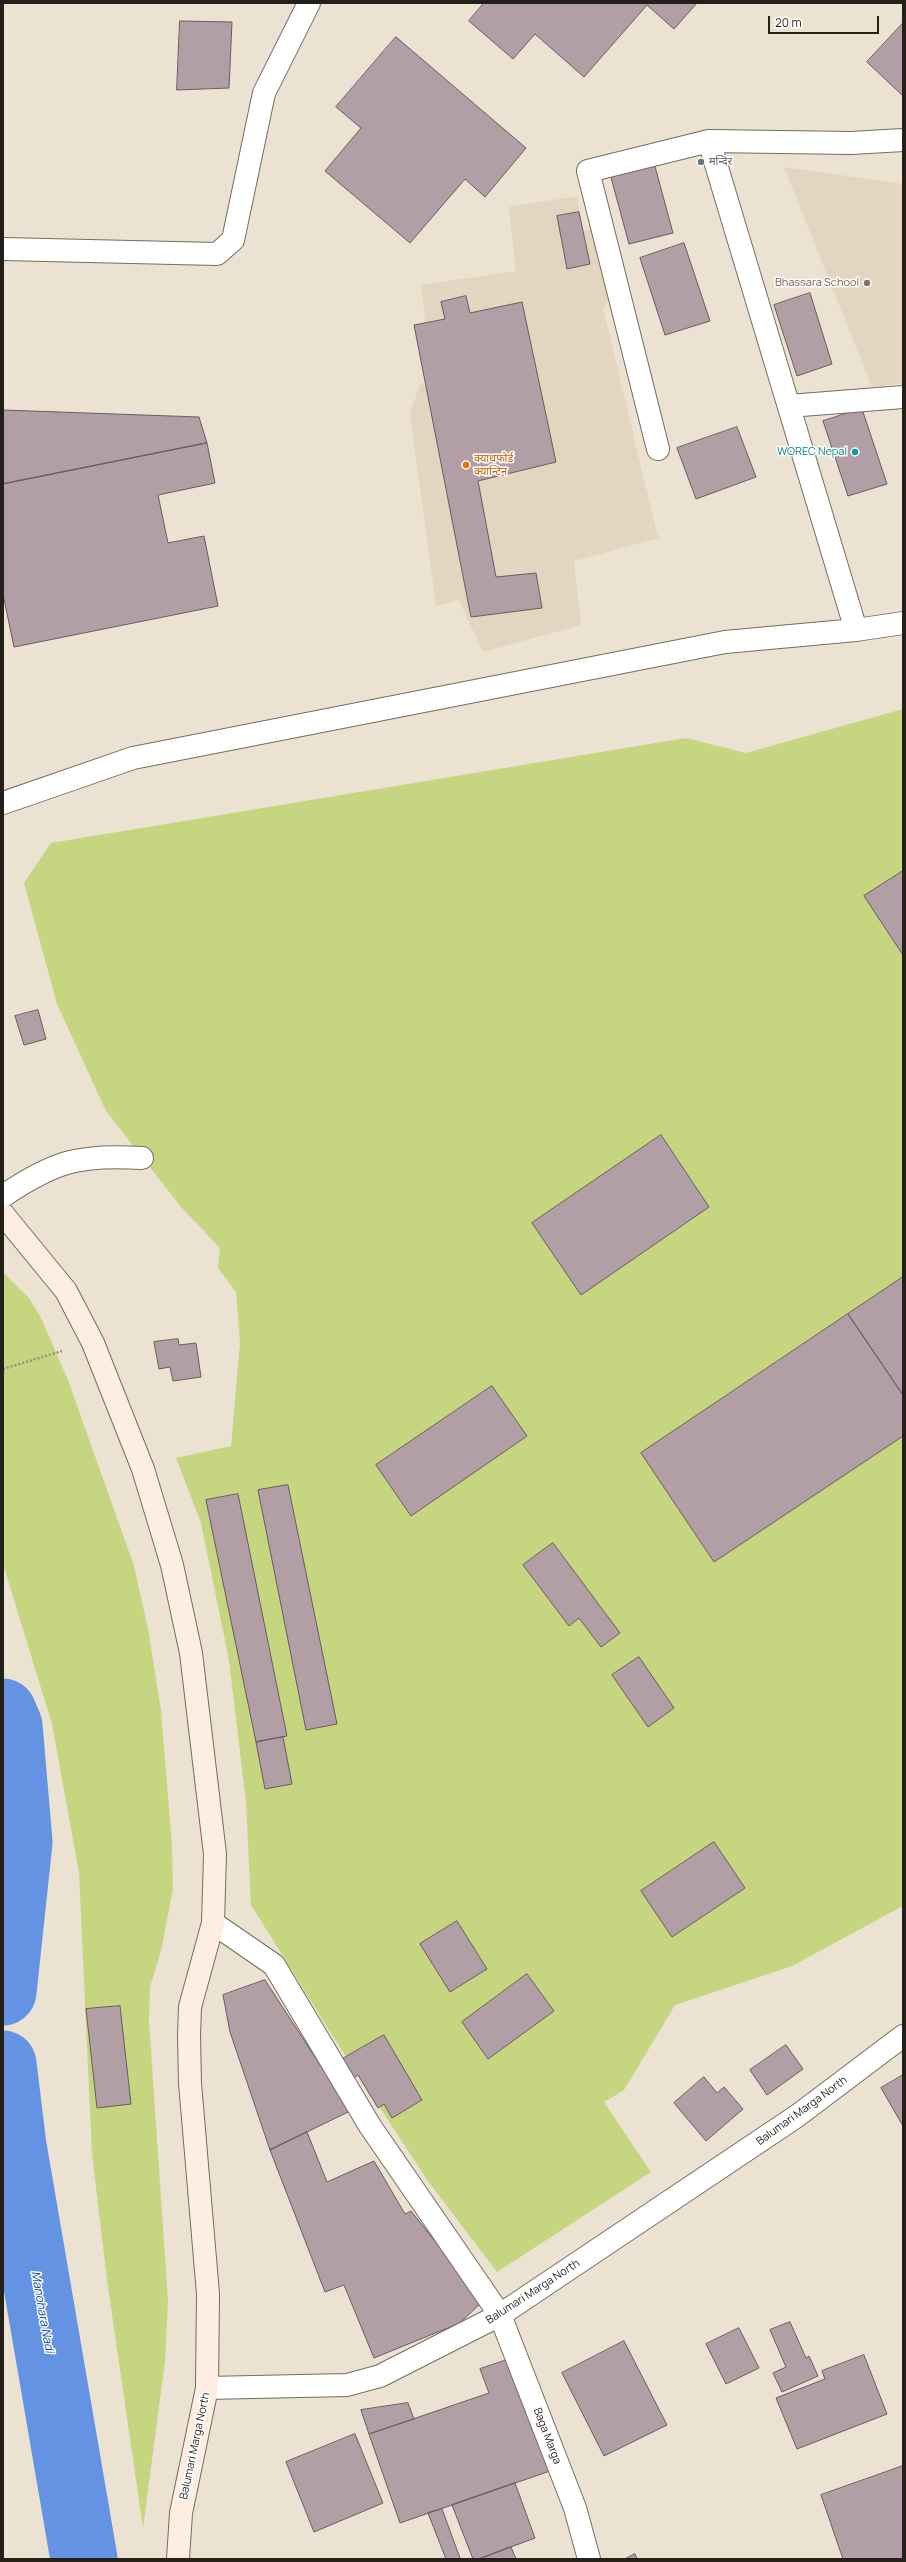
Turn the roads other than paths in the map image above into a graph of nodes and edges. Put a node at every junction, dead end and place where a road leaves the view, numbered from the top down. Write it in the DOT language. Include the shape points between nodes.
graph roads {
  1 [pos="309,3"];
  2 [pos="903,140"];
  3 [pos="709,141"];
  4 [pos="3,249"];
  5 [pos="900,397"];
  6 [pos="789,406"];
  7 [pos="658,449"];
  8 [pos="903,623"];
  9 [pos="856,630"];
  10 [pos="3,803"];
  11 [pos="142,1158"];
  12 [pos="3,1196"];
  13 [pos="3,1214"];
  14 [pos="213,1923"];
  15 [pos="903,2036"];
  16 [pos="500,2315"];
  17 [pos="207,2388"];
  18 [pos="178,2559"];
  19 [pos="589,2559"];
  1 -- 4 [label="street" via="264,93 233,240 217,254"];
  2 -- 3 [label="street" via="851,144"];
  3 -- 6 [label="street"];
  3 -- 7 [label="street" via="588,171"];
  5 -- 6 [label="street"];
  6 -- 9 [label="street"];
  8 -- 9 [label="street"];
  9 -- 10 [label="street" via="725,642 133,758"];
  11 -- 12 [label="street" via="104,1156 63,1162 27,1180"];
  13 -- 14 [label="main road" via="66,1291 92,1343 144,1469 172,1565 191,1653 215,1854"];
  14 -- 16 [label="street, Baga Marga" via="274,1964 370,2126"];
  14 -- 17 [label="main road" via="190,2007 189,2035 190,2083 208,2294"];
  15 -- 16 [label="street, Balumari Marga North" via="797,2116"];
  16 -- 17 [label="street, Balumari Marga North" via="380,2376 347,2385"];
  16 -- 19 [label="street, Baga Marga" via="575,2508"];
  17 -- 18 [label="main road, Balumari Marga North" via="181,2513"];
}
